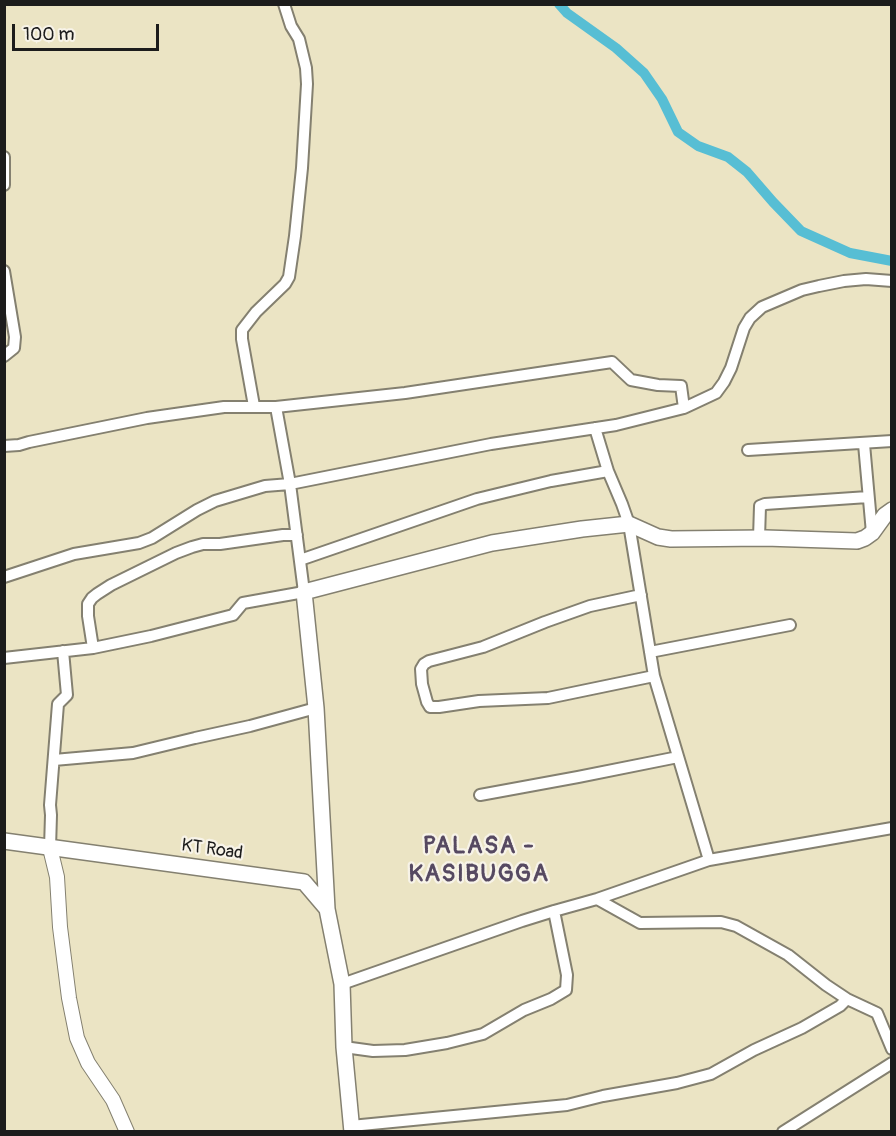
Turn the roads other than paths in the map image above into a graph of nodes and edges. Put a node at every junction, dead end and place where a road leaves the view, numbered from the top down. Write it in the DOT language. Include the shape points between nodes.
graph roads {
  1 [pos="284,4"];
  2 [pos="4,157"];
  3 [pos="4,185"];
  4 [pos="4,271"];
  5 [pos="891,280"];
  6 [pos="4,356"];
  7 [pos="254,406"];
  8 [pos="276,407"];
  9 [pos="684,408"];
  10 [pos="595,428"];
  11 [pos="891,441"];
  12 [pos="864,444"];
  13 [pos="4,446"];
  14 [pos="748,450"];
  15 [pos="609,471"];
  16 [pos="290,484"];
  17 [pos="868,497"];
  18 [pos="891,510"];
  19 [pos="629,524"];
  20 [pos="872,533"];
  21 [pos="297,536"];
  22 [pos="759,538"];
  23 [pos="300,560"];
  24 [pos="4,577"];
  25 [pos="304,592"];
  26 [pos="640,595"];
  27 [pos="790,624"];
  28 [pos="93,648"];
  29 [pos="63,651"];
  30 [pos="650,652"];
  31 [pos="4,658"];
  32 [pos="654,675"];
  33 [pos="316,708"];
  34 [pos="678,757"];
  35 [pos="54,760"];
  36 [pos="480,795"];
  37 [pos="891,828"];
  38 [pos="4,841"];
  39 [pos="50,848"];
  40 [pos="709,860"];
  41 [pos="597,899"];
  42 [pos="327,909"];
  43 [pos="554,910"];
  44 [pos="342,984"];
  45 [pos="847,999"];
  46 [pos="344,1047"];
  47 [pos="891,1049"];
  48 [pos="891,1063"];
  49 [pos="352,1129"];
  50 [pos="127,1131"];
  51 [pos="783,1131"];
  1 -- 7 [label="street" via="299,39 308,84 288,277 242,330"];
  2 -- 3 [label="street"];
  4 -- 6 [label="street" via="15,337 14,348"];
  5 -- 9 [label="street" via="827,284 762,307 744,328 731,368 716,393"];
  7 -- 8 [label="street"];
  7 -- 13 [label="street" via="147,418"];
  8 -- 9 [label="street" via="405,393 612,362 631,380 681,386"];
  8 -- 16 [label="street"];
  9 -- 10 [label="street"];
  10 -- 15 [label="street"];
  10 -- 16 [label="street" via="491,444"];
  11 -- 12 [label="street"];
  12 -- 14 [label="street"];
  12 -- 17 [label="street"];
  15 -- 19 [label="street"];
  15 -- 23 [label="street" via="551,480 477,499"];
  16 -- 21 [label="street"];
  16 -- 24 [label="street" via="265,486 215,501 139,543 74,554"];
  17 -- 20 [label="street"];
  17 -- 22 [label="street" via="765,504 760,506"];
  18 -- 20 [label="main road"];
  19 -- 22 [label="main road" via="671,539"];
  19 -- 25 [label="main road" via="492,543"];
  19 -- 26 [label="street"];
  20 -- 22 [label="main road" via="857,541"];
  21 -- 23 [label="street"];
  21 -- 28 [label="street" via="203,544 118,581 88,604"];
  23 -- 25 [label="street"];
  25 -- 28 [label="street" via="243,603 233,615"];
  25 -- 33 [label="main road"];
  26 -- 30 [label="street"];
  26 -- 32 [label="street" via="590,606 483,647 429,661 421,669 422,684 427,702 439,707 548,698"];
  27 -- 30 [label="street"];
  28 -- 29 [label="street"];
  29 -- 31 [label="street"];
  29 -- 35 [label="street" via="67,695 58,704"];
  30 -- 32 [label="street"];
  32 -- 34 [label="street"];
  33 -- 35 [label="street" via="133,753"];
  33 -- 42 [label="main road"];
  34 -- 36 [label="street"];
  34 -- 40 [label="street"];
  35 -- 39 [label="street"];
  37 -- 40 [label="street"];
  38 -- 39 [label="main road, KT Road"];
  39 -- 42 [label="main road, KT Road" via="304,882"];
  39 -- 50 [label="street" via="57,878 69,998 78,1038 88,1064 113,1100"];
  40 -- 41 [label="street"];
  41 -- 43 [label="street"];
  41 -- 45 [label="street" via="640,923 722,922 736,927 788,955"];
  42 -- 44 [label="main road, KT Road"];
  43 -- 44 [label="street"];
  43 -- 46 [label="street" via="567,975 566,990 483,1034 405,1050"];
  44 -- 46 [label="main road, KT Road"];
  45 -- 47 [label="street" via="877,1013"];
  45 -- 49 [label="street" via="802,1028 711,1074 677,1083 567,1105"];
  46 -- 49 [label="main road, KT Road"];
  48 -- 51 [label="street"];
}
